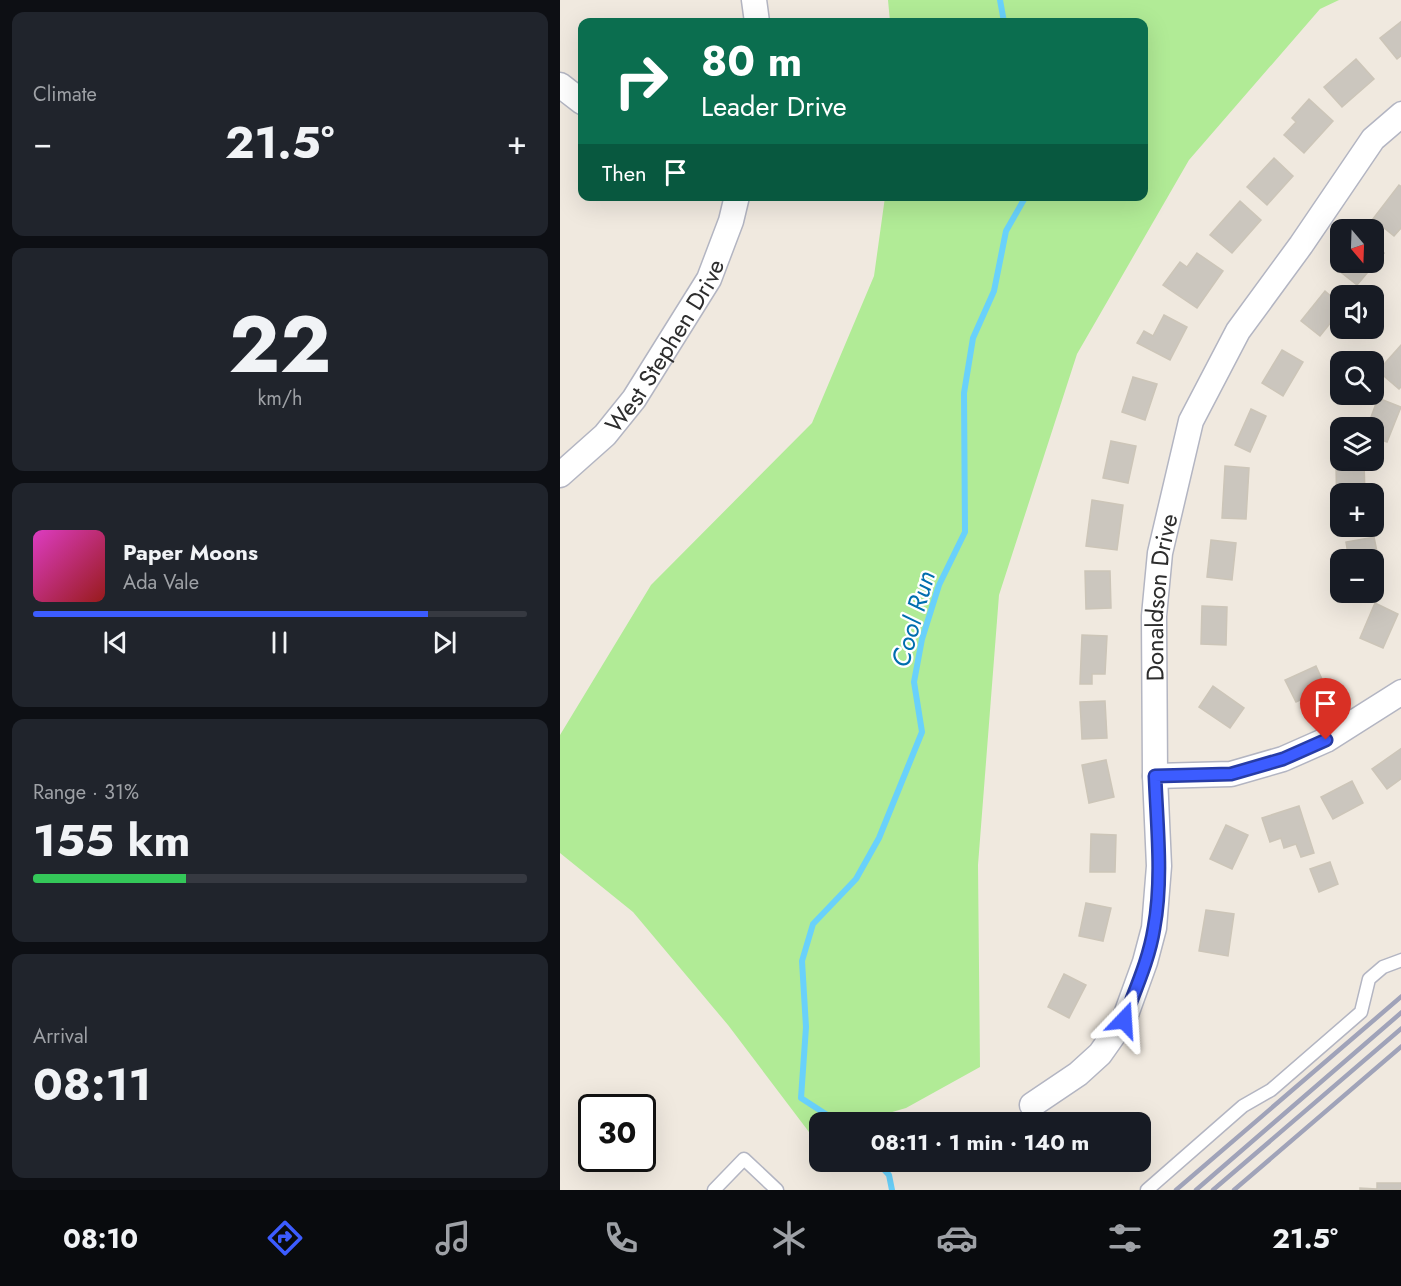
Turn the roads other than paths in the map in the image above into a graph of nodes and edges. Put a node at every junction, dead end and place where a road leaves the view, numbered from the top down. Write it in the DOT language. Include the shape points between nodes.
graph roads {
  1 [pos="754,0"];
  2 [pos="756,18"];
  3 [pos="560,85"];
  4 [pos="578,99"];
  5 [pos="1402,114"];
  6 [pos="736,201"];
  7 [pos="560,475"];
  8 [pos="1402,692"];
  9 [pos="1155,776"];
  10 [pos="1402,960"];
  11 [pos="1032,1105"];
  12 [pos="714,1190"];
  13 [pos="777,1190"];
  14 [pos="1147,1190"];
  1 -- 2 [label="street"];
  3 -- 4 [label="street"];
  5 -- 9 [label="street, Donaldson Drive" via="1373,139 1238,331 1191,421 1160,553 1154,616"];
  6 -- 7 [label="street, West Stephen Drive" via="709,279 634,399 605,435"];
  8 -- 9 [label="street" via="1326,740 1283,759 1231,774"];
  9 -- 11 [label="street, Donaldson Drive" via="1159,866 1154,928 1124,1020 1100,1054"];
  10 -- 14 [label="lane" via="1383,967 1369,979 1361,1012 1271,1090 1243,1106"];
  12 -- 13 [label="lane" via="744,1159"];
}
